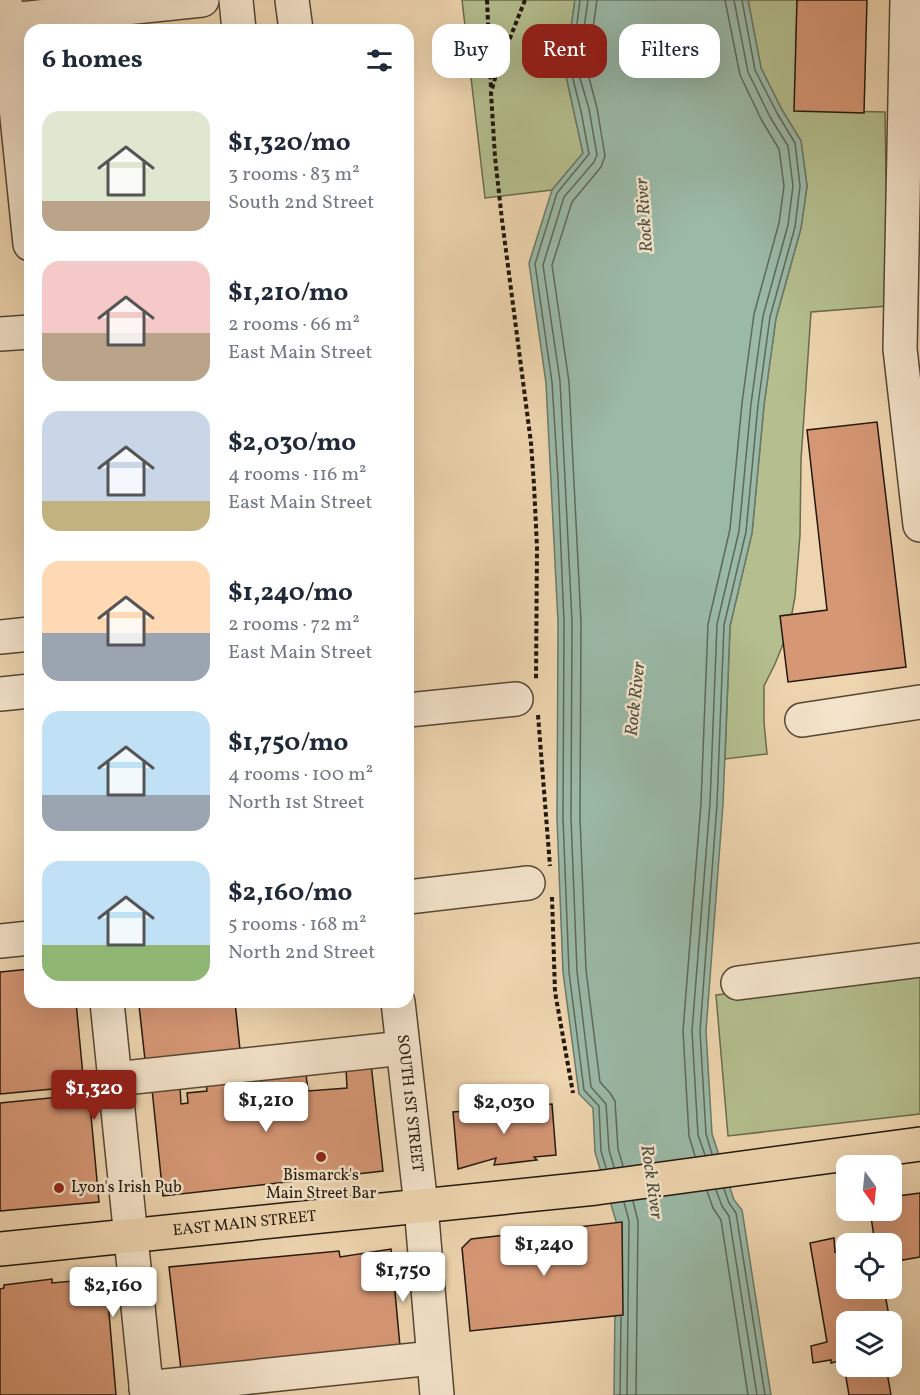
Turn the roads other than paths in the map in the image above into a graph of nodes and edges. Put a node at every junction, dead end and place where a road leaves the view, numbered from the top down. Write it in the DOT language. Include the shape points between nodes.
graph roads {
  1 [pos="202,0"];
  2 [pos="236,0"];
  3 [pos="292,0"];
  4 [pos="907,0"];
  5 [pos="4,14"];
  6 [pos="170,17"];
  7 [pos="238,24"];
  8 [pos="295,24"];
  9 [pos="24,191"];
  10 [pos="910,265"];
  11 [pos="24,332"];
  12 [pos="0,334"];
  13 [pos="920,525"];
  14 [pos="24,635"];
  15 [pos="0,637"];
  16 [pos="24,692"];
  17 [pos="0,694"];
  18 [pos="530,700"];
  19 [pos="920,702"];
  20 [pos="414,710"];
  21 [pos="802,720"];
  22 [pos="543,883"];
  23 [pos="414,896"];
  24 [pos="24,939"];
  25 [pos="0,941"];
  26 [pos="920,960"];
  27 [pos="738,983"];
  28 [pos="108,1008"];
  29 [pos="399,1008"];
  30 [pos="403,1048"];
  31 [pos="115,1079"];
  32 [pos="920,1144"];
  33 [pos="421,1206"];
  34 [pos="131,1236"];
  35 [pos="0,1249"];
  36 [pos="434,1358"];
  37 [pos="295,1384"];
  38 [pos="146,1392"];
  39 [pos="436,1395"];
  1 -- 6 [label="street"];
  2 -- 7 [label="street"];
  3 -- 8 [label="street"];
  4 -- 10 [label="street"];
  5 -- 6 [label="street"];
  5 -- 9 [label="street"];
  10 -- 13 [label="street" via="900,349"];
  11 -- 12 [label="street"];
  14 -- 15 [label="street"];
  16 -- 17 [label="street"];
  18 -- 20 [label="street"];
  19 -- 21 [label="street"];
  22 -- 23 [label="street"];
  24 -- 25 [label="street"];
  26 -- 27 [label="street"];
  28 -- 31 [label="street"];
  29 -- 30 [label="street, SOUTH 1ST STREET"];
  30 -- 31 [label="street"];
  30 -- 33 [label="street, SOUTH 1ST STREET"];
  31 -- 34 [label="street"];
  32 -- 33 [label="main road, EAST MAIN STREET" via="725,1172"];
  33 -- 34 [label="main road, EAST MAIN STREET"];
  33 -- 36 [label="street, SOUTH 1ST STREET"];
  34 -- 35 [label="main road, EAST MAIN STREET"];
  34 -- 38 [label="street"];
  36 -- 37 [label="street"];
  36 -- 39 [label="street, SOUTH 1ST STREET"];
  37 -- 38 [label="street"];
}
